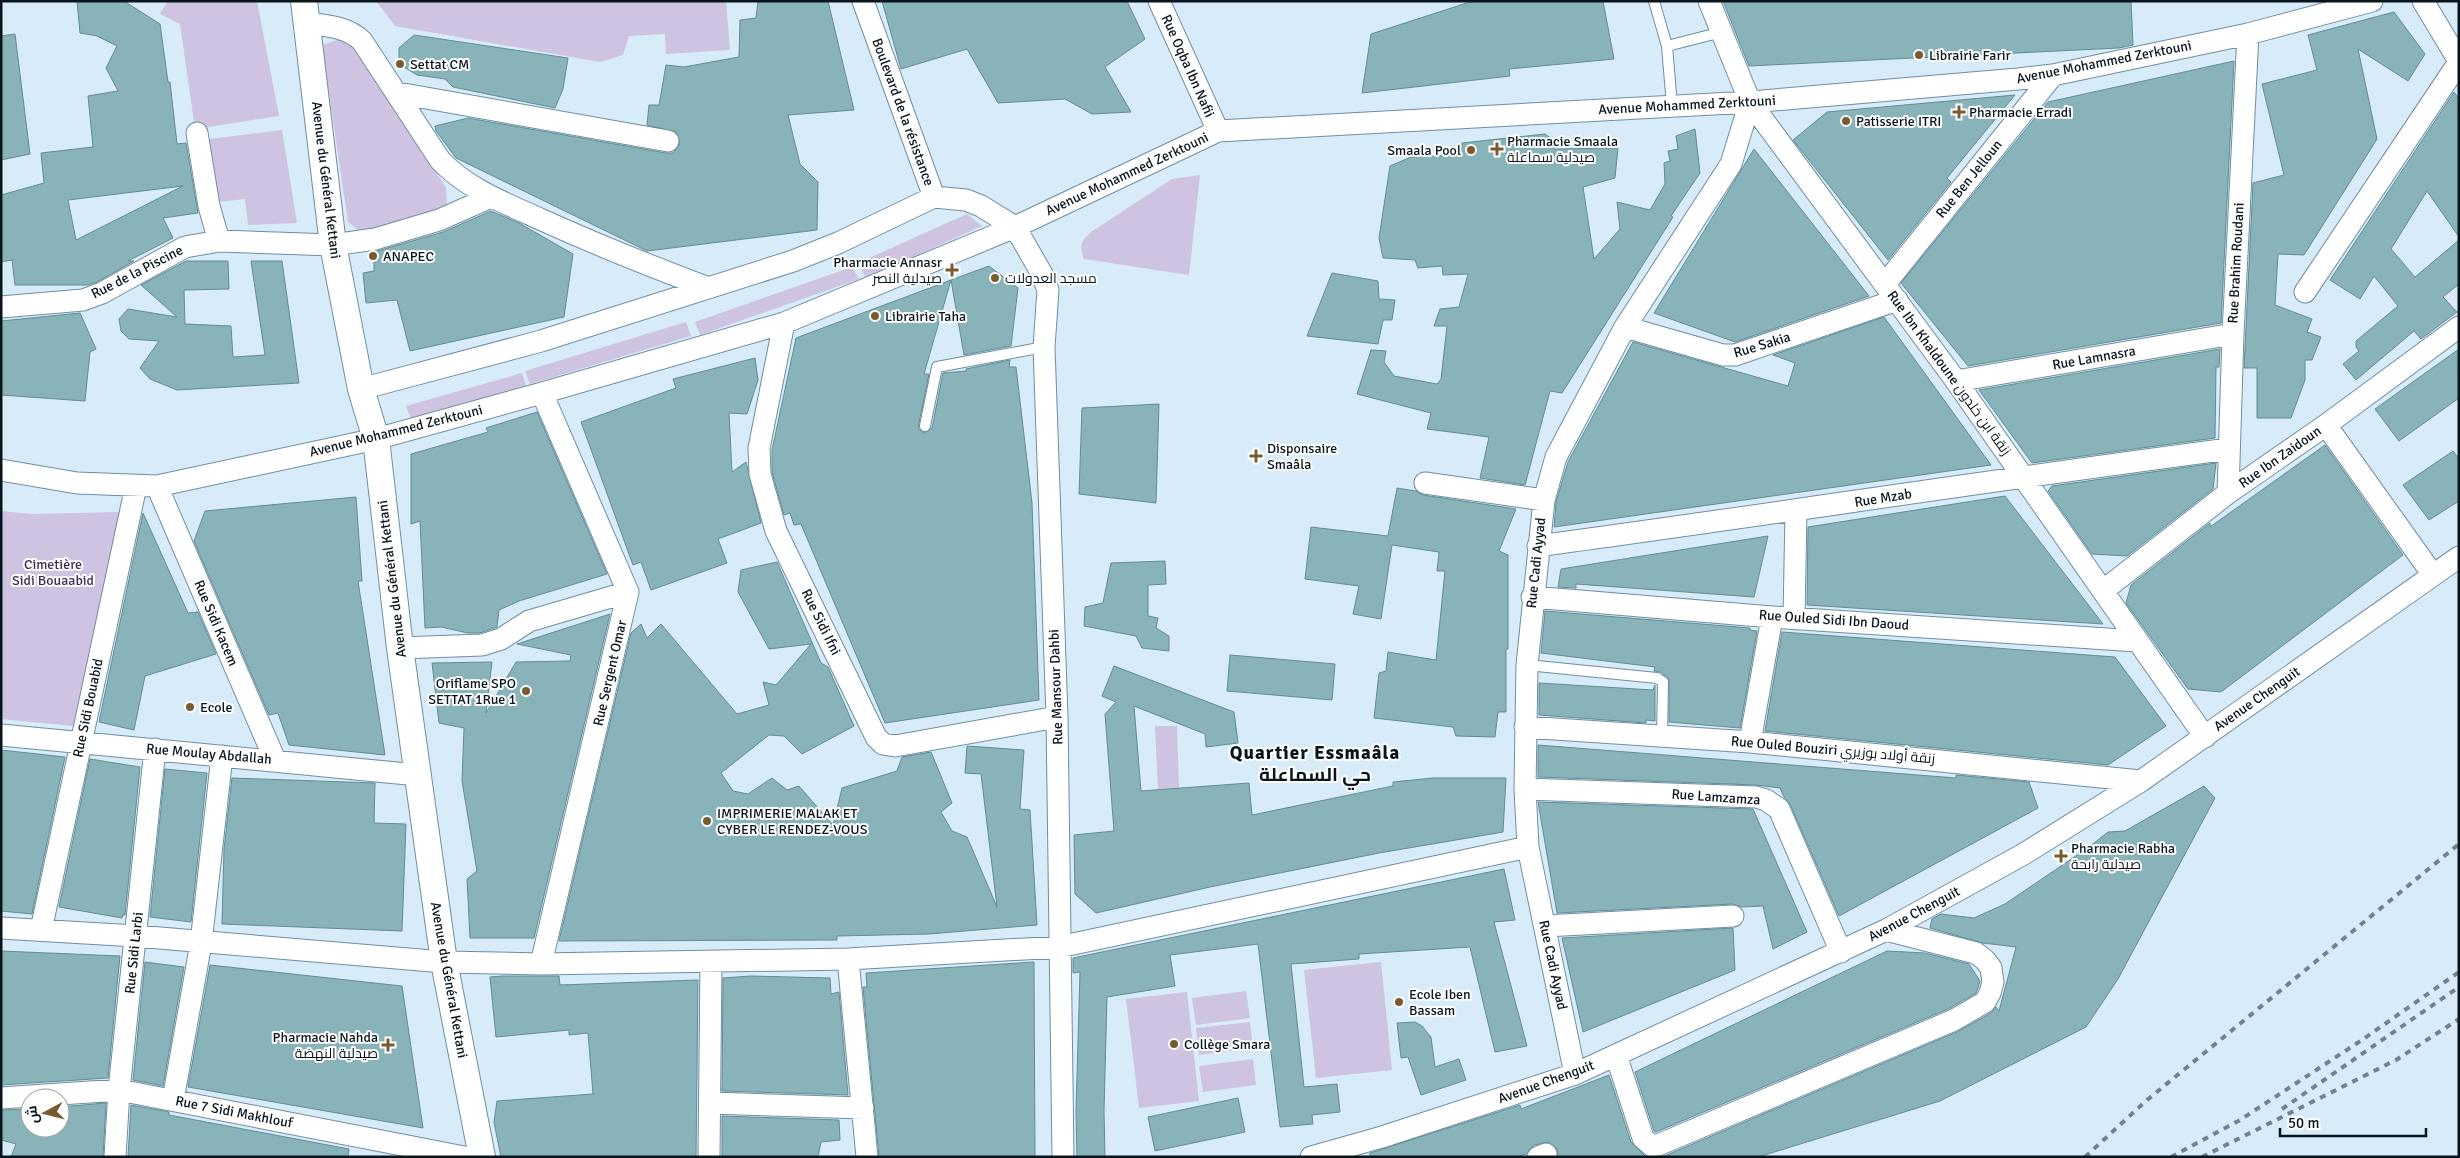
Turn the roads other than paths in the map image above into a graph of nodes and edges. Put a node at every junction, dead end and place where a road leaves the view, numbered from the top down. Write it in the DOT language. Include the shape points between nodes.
graph roads {
  1 [pos="863,1"];
  2 [pos="1159,1"];
  3 [pos="1654,1"];
  4 [pos="1709,1"];
  5 [pos="2372,1"];
  6 [pos="2422,1"];
  7 [pos="305,12"];
  8 [pos="1722,32"];
  9 [pos="2248,34"];
  10 [pos="1666,46"];
  11 [pos="2459,61"];
  12 [pos="2053,75"];
  13 [pos="398,93"];
  14 [pos="1750,102"];
  15 [pos="1672,106"];
  16 [pos="1218,131"];
  17 [pos="197,133"];
  18 [pos="668,141"];
  19 [pos="491,197"];
  20 [pos="934,197"];
  21 [pos="1015,227"];
  22 [pos="219,241"];
  23 [pos="333,246"];
  24 [pos="706,287"];
  25 [pos="1891,292"];
  26 [pos="2305,292"];
  27 [pos="1,307"];
  28 [pos="784,323"];
  29 [pos="2459,326"];
  30 [pos="1625,327"];
  31 [pos="2233,334"];
  32 [pos="1044,347"];
  33 [pos="1956,381"];
  34 [pos="361,389"];
  35 [pos="542,393"];
  36 [pos="2326,425"];
  37 [pos="926,426"];
  38 [pos="376,439"];
  39 [pos="2229,449"];
  40 [pos="1,470"];
  41 [pos="2023,476"];
  42 [pos="1425,483"];
  43 [pos="136,486"];
  44 [pos="157,486"];
  45 [pos="2228,493"];
  46 [pos="1544,500"];
  47 [pos="1796,511"];
  48 [pos="1538,546"];
  49 [pos="2459,557"];
  50 [pos="2433,575"];
  51 [pos="2104,590"];
  52 [pos="628,592"];
  53 [pos="1532,597"];
  54 [pos="1772,617"];
  55 [pos="1794,618"];
  56 [pos="2137,641"];
  57 [pos="400,648"];
  58 [pos="1527,665"];
  59 [pos="1057,716"];
  60 [pos="1525,727"];
  61 [pos="1,734"];
  62 [pos="1662,737"];
  63 [pos="2205,737"];
  64 [pos="80,742"];
  65 [pos="1750,742"];
  66 [pos="155,749"];
  67 [pos="222,756"];
  68 [pos="275,760"];
  69 [pos="418,775"];
  70 [pos="2141,781"];
  71 [pos="1525,789"];
  72 [pos="1528,847"];
  73 [pos="1733,916"];
  74 [pos="1545,926"];
  75 [pos="1,928"];
  76 [pos="42,930"];
  77 [pos="1886,930"];
  78 [pos="136,936"];
  79 [pos="201,942"];
  80 [pos="1059,947"];
  81 [pos="1841,952"];
  82 [pos="848,959"];
  83 [pos="444,962"];
  84 [pos="711,962"];
  85 [pos="541,964"];
  86 [pos="1616,1055"];
  87 [pos="1576,1074"];
  88 [pos="119,1090"];
  89 [pos="1,1098"];
  90 [pos="173,1100"];
  91 [pos="710,1103"];
  92 [pos="864,1108"];
  93 [pos="115,1157"];
  94 [pos="464,1157"];
  95 [pos="482,1157"];
  96 [pos="709,1157"];
  97 [pos="867,1157"];
  98 [pos="1063,1157"];
  99 [pos="1312,1157"];
  1 -- 20 [label="street, Boulevard de la résistance"];
  2 -- 16 [label="street, Rue Oqba Ibn Nafii"];
  3 -- 10 [label="lane"];
  4 -- 8 [label="street, Rue Ibn Khaldoune زنقة ابن خلدون"];
  5 -- 9 [label="street, Avenue Mohammed Zerktouni"];
  6 -- 11 [label="street"];
  7 -- 13 [label="street" via="352,32 362,40"];
  7 -- 23 [label="street, Avenue du Général Kettani"];
  8 -- 10 [label="lane"];
  8 -- 14 [label="street, Rue Ibn Khaldoune زنقة ابن خلدون"];
  9 -- 12 [label="street, Avenue Mohammed Zerktouni"];
  9 -- 31 [label="street, Rue Brahim Roudani"];
  10 -- 15 [label="lane"];
  11 -- 26 [label="street"];
  12 -- 14 [label="street, Avenue Mohammed Zerktouni"];
  12 -- 25 [label="street, Rue Ben Jelloun"];
  13 -- 18 [label="street"];
  13 -- 19 [label="street" via="440,160 452,172"];
  14 -- 15 [label="street, Avenue Mohammed Zerktouni"];
  14 -- 25 [label="street, Rue Ibn Khaldoune زنقة ابن خلدون"];
  14 -- 30 [label="street, Rue Cadi Ayyad" via="1731,164"];
  15 -- 16 [label="street, Avenue Mohammed Zerktouni"];
  16 -- 21 [label="street, Avenue Mohammed Zerktouni"];
  17 -- 22 [label="street" via="209,206"];
  19 -- 23 [label="street, Rue de la Piscine" via="440,220 375,239"];
  19 -- 24 [label="street" via="611,252"];
  20 -- 21 [label="street, Boulevard de la résistance" via="966,200"];
  20 -- 24 [label="street" via="793,261"];
  21 -- 28 [label="street, Avenue Mohammed Zerktouni"];
  21 -- 32 [label="street, Rue Mansour Dahbi" via="1048,290"];
  22 -- 23 [label="street, Rue de la Piscine"];
  22 -- 27 [label="street, Rue de la Piscine" via="185,247 102,293 83,300"];
  23 -- 34 [label="street, Avenue du Général Kettani"];
  24 -- 34 [label="street" via="541,341"];
  25 -- 30 [label="street, Rue Sakia" via="1735,355 1722,355"];
  25 -- 33 [label="street, Rue Ibn Khaldoune زنقة ابن خلدون"];
  28 -- 35 [label="street, Avenue Mohammed Zerktouni"];
  28 -- 59 [label="street, Rue Sidi Ifni" via="759,448 760,474 776,531 876,736 883,744 896,746"];
  29 -- 36 [label="street, Rue Ibn Zaidoun"];
  30 -- 46 [label="street, Rue Cadi Ayyad" via="1556,457"];
  31 -- 33 [label="street, Rue Lamnasra"];
  31 -- 39 [label="street, Rue Brahim Roudani"];
  32 -- 37 [label="lane" via="937,367"];
  32 -- 59 [label="street, Rue Mansour Dahbi"];
  33 -- 41 [label="street, Rue Ibn Khaldoune زنقة ابن خلدون"];
  34 -- 38 [label="street, Avenue du Général Kettani"];
  35 -- 38 [label="street, Avenue Mohammed Zerktouni"];
  35 -- 52 [label="street"];
  36 -- 45 [label="street, Rue Ibn Zaidoun"];
  36 -- 50 [label="street"];
  38 -- 44 [label="street, Avenue Mohammed Zerktouni"];
  38 -- 57 [label="street, Avenue du Général Kettani"];
  39 -- 41 [label="street, Rue Mzab"];
  39 -- 45 [label="street, Rue Brahim Roudani"];
  40 -- 43 [label="street, Avenue Mohammed Zerktouni" via="77,483"];
  41 -- 47 [label="street, Rue Mzab"];
  41 -- 51 [label="street, Rue Ibn Khaldoune زنقة ابن خلدون"];
  42 -- 46 [label="street"];
  43 -- 44 [label="street, Avenue Mohammed Zerktouni"];
  43 -- 64 [label="street, Rue Sidi Bouabid"];
  44 -- 68 [label="street, Rue Sidi Kacem"];
  45 -- 51 [label="street, Rue Ibn Zaidoun"];
  46 -- 48 [label="street, Rue Cadi Ayyad"];
  47 -- 48 [label="street, Rue Mzab"];
  47 -- 55 [label="street"];
  48 -- 53 [label="street, Rue Cadi Ayyad"];
  49 -- 50 [label="street, Avenue Chenguit"];
  50 -- 63 [label="street, Avenue Chenguit"];
  51 -- 56 [label="street, Rue Ibn Khaldoune زنقة ابن خلدون"];
  52 -- 57 [label="street" via="529,621 501,639 482,645"];
  52 -- 85 [label="street, Rue Sergent Omar"];
  53 -- 54 [label="street, Rue Ouled Sidi Ibn Daoud"];
  53 -- 58 [label="street, Rue Cadi Ayyad"];
  54 -- 55 [label="street, Rue Ouled Sidi Ibn Daoud"];
  54 -- 65 [label="street"];
  55 -- 56 [label="street, Rue Ouled Sidi Ibn Daoud"];
  56 -- 63 [label="street, Rue Ibn Khaldoune زنقة ابن خلدون"];
  57 -- 69 [label="street, Avenue du Général Kettani"];
  58 -- 60 [label="street, Rue Cadi Ayyad"];
  58 -- 62 [label="lane" via="1657,678 1663,682"];
  59 -- 80 [label="street, Rue Mansour Dahbi"];
  60 -- 62 [label="street, Rue Ouled Bouziri زنقة أولاد بوزيري"];
  60 -- 71 [label="street, Rue Cadi Ayyad"];
  61 -- 64 [label="street, Rue Moulay Abdallah"];
  62 -- 65 [label="street, Rue Ouled Bouziri زنقة أولاد بوزيري"];
  63 -- 70 [label="street, Avenue Chenguit"];
  64 -- 66 [label="street, Rue Moulay Abdallah"];
  64 -- 76 [label="street, Rue Sidi Bouabid"];
  65 -- 70 [label="street, Rue Ouled Bouziri زنقة أولاد بوزيري"];
  66 -- 67 [label="street, Rue Moulay Abdallah"];
  66 -- 78 [label="street, Rue Sidi Larbi"];
  67 -- 68 [label="street, Rue Moulay Abdallah"];
  67 -- 79 [label="street"];
  68 -- 69 [label="street, Rue Moulay Abdallah"];
  69 -- 83 [label="street, Avenue du Général Kettani"];
  70 -- 77 [label="street, Avenue Chenguit" via="2031,850"];
  71 -- 72 [label="street, Rue Cadi Ayyad"];
  71 -- 81 [label="street, Rue Lamzamza" via="1756,797 1766,800 1779,809"];
  72 -- 74 [label="street, Rue Cadi Ayyad"];
  72 -- 80 [label="street"];
  73 -- 74 [label="street"];
  74 -- 87 [label="street, Rue Cadi Ayyad"];
  75 -- 76 [label="street"];
  76 -- 78 [label="street"];
  77 -- 81 [label="street, Avenue Chenguit"];
  77 -- 86 [label="street" via="1976,953 1991,968 1990,993 1984,1002 1954,1020 1652,1146 1643,1138"];
  78 -- 79 [label="street"];
  78 -- 88 [label="street, Rue Sidi Larbi"];
  79 -- 83 [label="street"];
  79 -- 90 [label="street"];
  80 -- 82 [label="street"];
  80 -- 98 [label="street, Rue Mansour Dahbi"];
  81 -- 86 [label="street, Avenue Chenguit"];
  82 -- 84 [label="street"];
  82 -- 92 [label="street"];
  83 -- 85 [label="street"];
  83 -- 95 [label="street, Avenue du Général Kettani"];
  84 -- 85 [label="street"];
  84 -- 91 [label="street"];
  86 -- 87 [label="street, Avenue Chenguit"];
  87 -- 99 [label="street, Avenue Chenguit"];
  88 -- 89 [label="street, Rue 7 Sidi Makhlouf"];
  88 -- 90 [label="street, Rue 7 Sidi Makhlouf"];
  88 -- 93 [label="street, Rue Sidi Larbi"];
  90 -- 94 [label="street, Rue 7 Sidi Makhlouf"];
  91 -- 92 [label="street"];
  91 -- 96 [label="street"];
  92 -- 97 [label="street"];
}
